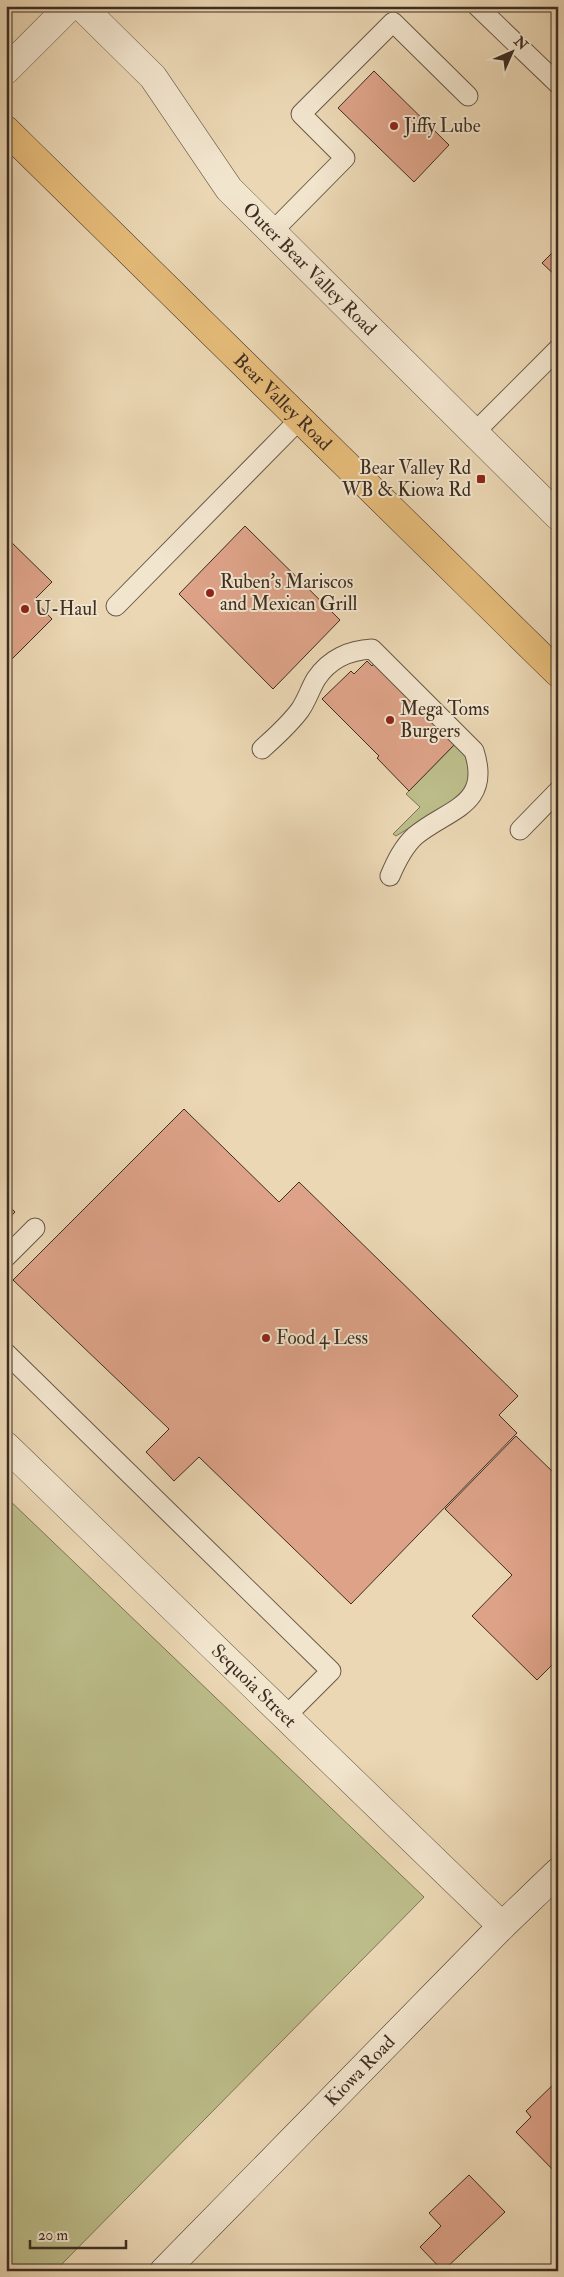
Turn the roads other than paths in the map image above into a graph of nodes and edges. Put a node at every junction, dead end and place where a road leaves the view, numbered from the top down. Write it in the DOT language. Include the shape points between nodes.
graph roads {
  1 [pos="70,6"];
  2 [pos="81,6"];
  3 [pos="477,6"];
  4 [pos="6,70"];
  5 [pos="558,84"];
  6 [pos="468,96"];
  7 [pos="6,130"];
  8 [pos="272,232"];
  9 [pos="558,350"];
  10 [pos="301,418"];
  11 [pos="474,433"];
  12 [pos="558,516"];
  13 [pos="116,606"];
  14 [pos="558,673"];
  15 [pos="262,749"];
  16 [pos="558,791"];
  17 [pos="520,830"];
  18 [pos="390,876"];
  19 [pos="35,1228"];
  20 [pos="6,1257"];
  21 [pos="6,1353"];
  22 [pos="6,1446"];
  23 [pos="285,1718"];
  24 [pos="558,1872"];
  25 [pos="502,1926"];
  26 [pos="164,2271"];
  1 -- 4 [label="street"];
  2 -- 8 [label="street, Outer Bear Valley Road" via="153,77 229,189"];
  3 -- 5 [label="lane"];
  6 -- 8 [label="lane" via="393,22 301,114 345,158"];
  7 -- 10 [label="main road, Bear Valley Road"];
  8 -- 11 [label="street, Outer Bear Valley Road"];
  9 -- 11 [label="lane"];
  10 -- 13 [label="lane"];
  10 -- 14 [label="main road, Bear Valley Road"];
  11 -- 12 [label="street, Outer Bear Valley Road"];
  15 -- 18 [label="lane" via="298,713 317,678 340,656 351,651 372,650 474,751 477,783 467,802 414,837 400,854"];
  16 -- 17 [label="lane"];
  19 -- 20 [label="lane"];
  21 -- 23 [label="lane" via="331,1671"];
  22 -- 23 [label="street, Sequoia Street"];
  23 -- 25 [label="street, Sequoia Street"];
  24 -- 25 [label="street, Kiowa Road"];
  25 -- 26 [label="street, Kiowa Road"];
}
